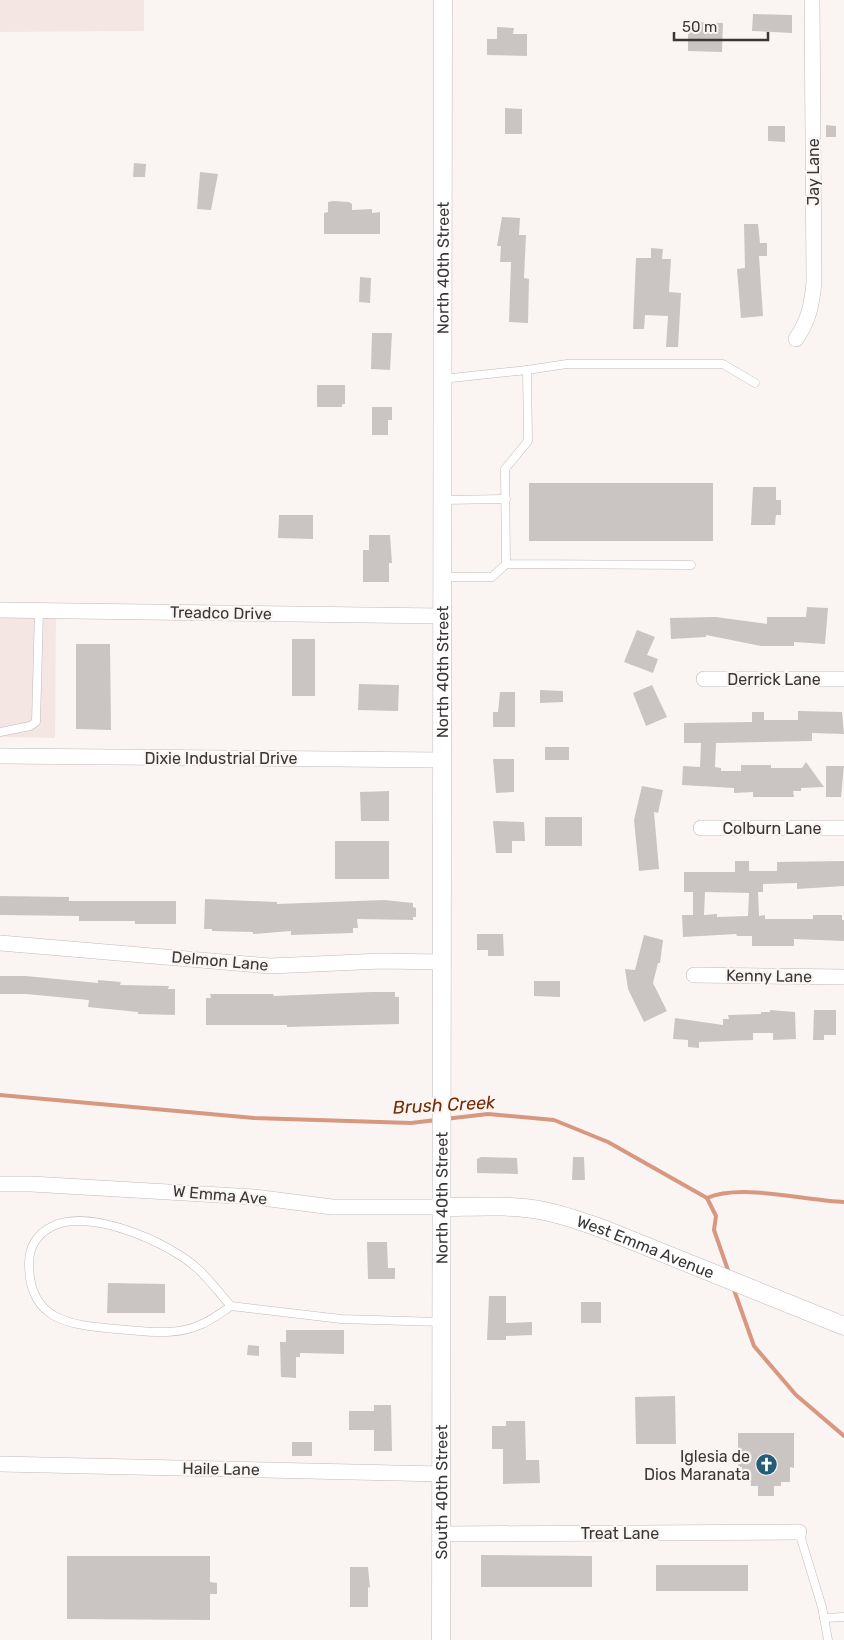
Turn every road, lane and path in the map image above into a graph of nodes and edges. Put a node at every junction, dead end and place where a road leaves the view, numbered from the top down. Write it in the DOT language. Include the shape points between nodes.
graph roads {
  1 [pos="443,0"];
  2 [pos="812,0"];
  3 [pos="796,339"];
  4 [pos="527,370"];
  5 [pos="442,379"];
  6 [pos="755,383"];
  7 [pos="506,499"];
  8 [pos="442,500"];
  9 [pos="506,564"];
  10 [pos="691,565"];
  11 [pos="442,577"];
  12 [pos="0,610"];
  13 [pos="39,611"];
  14 [pos="441,616"];
  15 [pos="704,679"];
  16 [pos="844,679"];
  17 [pos="0,732"];
  18 [pos="0,756"];
  19 [pos="441,760"];
  20 [pos="701,828"];
  21 [pos="844,828"];
  22 [pos="0,943"];
  23 [pos="441,962"];
  24 [pos="694,975"];
  25 [pos="844,977"];
  26 [pos="0,1184"];
  27 [pos="440,1207"];
  28 [pos="231,1306"];
  29 [pos="440,1322"];
  30 [pos="844,1326"];
  31 [pos="440,1344"];
  32 [pos="0,1464"];
  33 [pos="441,1474"];
  34 [pos="799,1532"];
  35 [pos="441,1534"];
  36 [pos="844,1617"];
  37 [pos="824,1618"];
  38 [pos="441,1640"];
  39 [pos="828,1640"];
  1 -- 5 [label="street, North 40th Street"];
  2 -- 3 [label="street, Jay Lane" via="814,282 807,323"];
  4 -- 5 [label="lane"];
  4 -- 6 [label="lane" via="567,364 723,364"];
  4 -- 7 [label="lane" via="528,441 505,469"];
  5 -- 8 [label="street, North 40th Street"];
  7 -- 8 [label="lane"];
  7 -- 9 [label="lane"];
  8 -- 11 [label="street, North 40th Street"];
  9 -- 10 [label="lane"];
  9 -- 11 [label="lane" via="492,577"];
  11 -- 14 [label="street, North 40th Street"];
  12 -- 13 [label="street, Treadco Drive"];
  13 -- 14 [label="street, Treadco Drive"];
  13 -- 17 [label="lane" via="36,722"];
  14 -- 19 [label="street, North 40th Street"];
  15 -- 16 [label="street, Derrick Lane"];
  18 -- 19 [label="street, Dixie Industrial Drive"];
  19 -- 23 [label="street, North 40th Street"];
  20 -- 21 [label="street, Colburn Lane"];
  22 -- 23 [label="street, Delmon Lane" via="270,966"];
  23 -- 27 [label="street, North 40th Street"];
  24 -- 25 [label="street, Kenny Lane"];
  26 -- 27 [label="street, W Emma Ave" via="51,1184 254,1197 332,1207"];
  27 -- 29 [label="street, North 40th Street"];
  27 -- 30 [label="street, West Emma Avenue" via="516,1207 544,1211 606,1230"];
  28 -- 28 [label="lane" via="197,1268 156,1242 117,1226 77,1221 51,1226 36,1239 29,1254 29,1282 39,1303 52,1314 77,1325 160,1332 182,1330 202,1324"];
  28 -- 29 [label="lane" via="341,1319"];
  29 -- 31 [label="street, North 40th Street"];
  31 -- 33 [label="street, South 40th Street"];
  32 -- 33 [label="street, Haile Lane"];
  33 -- 35 [label="street, South 40th Street"];
  34 -- 35 [label="street, Treat Lane"];
  34 -- 37 [label="lane"];
  35 -- 38 [label="street, South 40th Street"];
  36 -- 37 [label="lane"];
  37 -- 39 [label="lane"];
}
